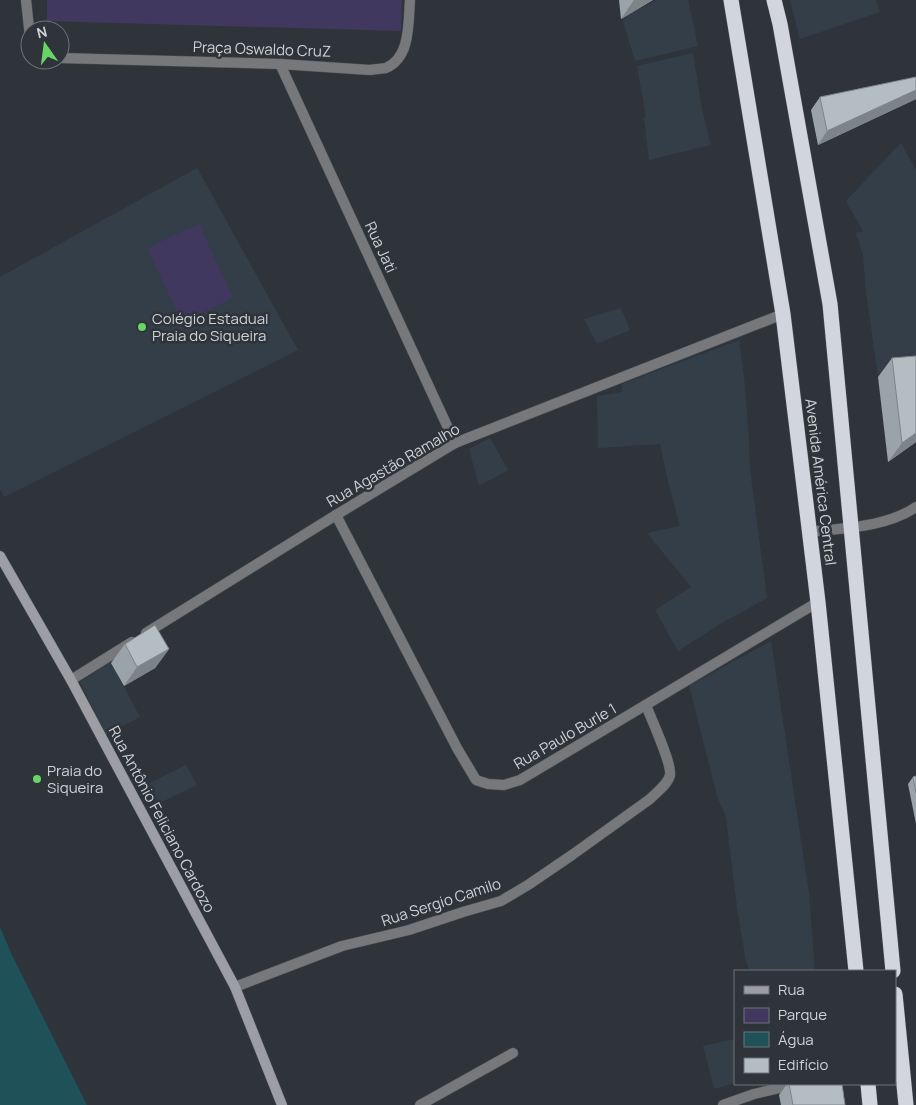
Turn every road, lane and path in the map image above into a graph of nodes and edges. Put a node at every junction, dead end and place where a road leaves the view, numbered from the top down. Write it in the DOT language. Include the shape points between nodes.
graph roads {
  1 [pos="26,0"];
  2 [pos="410,0"];
  3 [pos="731,0"];
  4 [pos="774,0"];
  5 [pos="28,20"];
  6 [pos="70,58"];
  7 [pos="280,64"];
  8 [pos="783,314"];
  9 [pos="455,444"];
  10 [pos="916,507"];
  11 [pos="336,515"];
  12 [pos="852,527"];
  13 [pos="810,532"];
  14 [pos="0,556"];
  15 [pos="818,602"];
  16 [pos="71,680"];
  17 [pos="646,705"];
  18 [pos="856,970"];
  19 [pos="893,970"];
  20 [pos="235,987"];
  21 [pos="896,1004"];
  22 [pos="513,1053"];
  23 [pos="793,1085"];
  24 [pos="868,1085"];
  25 [pos="282,1105"];
  26 [pos="420,1105"];
  27 [pos="723,1105"];
  28 [pos="870,1105"];
  29 [pos="906,1105"];
  1 -- 5 [label="street"];
  2 -- 7 [label="street, Praça Oswaldo CruZ" via="405,46 398,60 385,68 370,70"];
  3 -- 8 [label="highway, Avenida América Central"];
  4 -- 12 [label="highway, Avenida América Central" via="830,304"];
  6 -- 7 [label="street, Praça Oswaldo CruZ"];
  7 -- 9 [label="street, Rua Jati"];
  8 -- 9 [label="street, Rua Agastão Ramalho"];
  8 -- 13 [label="highway, Avenida América Central"];
  9 -- 11 [label="street, Rua Agastão Ramalho"];
  10 -- 12 [label="street" via="889,520"];
  11 -- 16 [label="street, Rua Agastão Ramalho"];
  11 -- 17 [label="street, Rua Paulo Burle 1" via="476,780 504,785 520,780"];
  12 -- 13 [label="street"];
  12 -- 19 [label="highway, Avenida América Central"];
  13 -- 15 [label="highway, Avenida América Central"];
  14 -- 16 [label="street, Rua Antônio Feliciano Cardozo"];
  15 -- 17 [label="street, Rua Paulo Burle 1"];
  15 -- 18 [label="highway, Avenida América Central"];
  16 -- 20 [label="street, Rua Antônio Feliciano Cardozo"];
  17 -- 20 [label="street, Rua Sergio Camilo" via="669,765 670,776 650,798 572,855 502,900 409,930 342,946"];
  20 -- 25 [label="street, Rua Antônio Feliciano Cardozo"];
  21 -- 29 [label="highway"];
  22 -- 26 [label="street"];
  23 -- 27 [label="street"];
  24 -- 28 [label="highway"];
}
